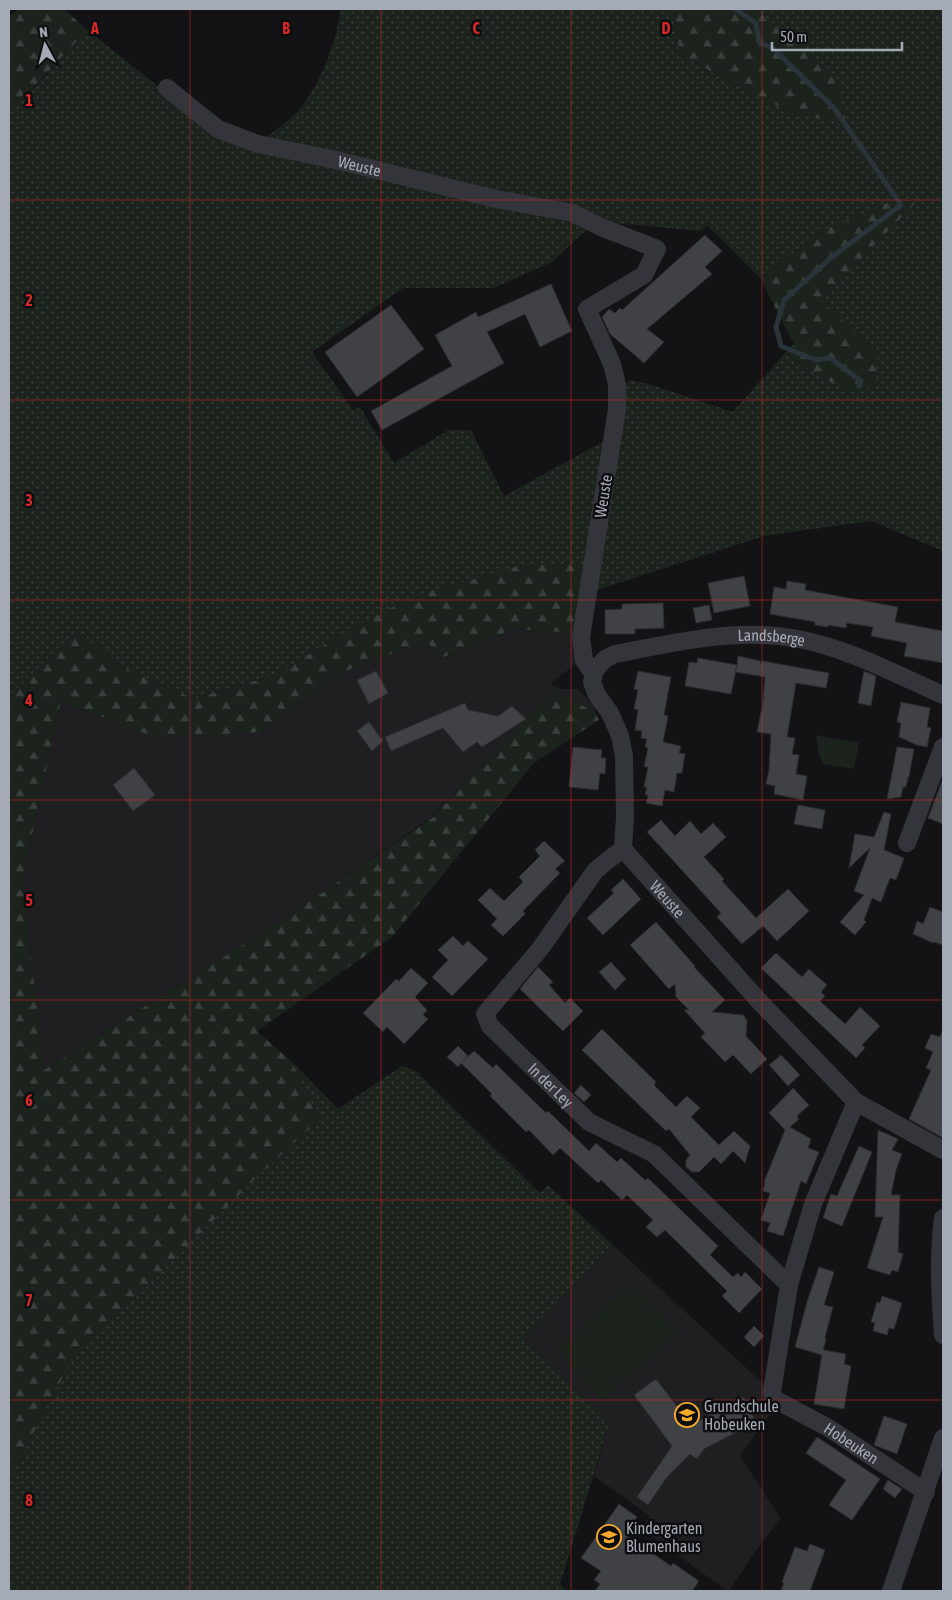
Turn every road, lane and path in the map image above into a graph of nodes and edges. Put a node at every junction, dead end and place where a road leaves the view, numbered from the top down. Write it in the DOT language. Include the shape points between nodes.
graph roads {
  1 [pos="167,88"];
  2 [pos="595,670"];
  3 [pos="943,694"];
  4 [pos="943,747"];
  5 [pos="907,843"];
  6 [pos="623,849"];
  7 [pos="856,1102"];
  8 [pos="943,1150"];
  9 [pos="943,1218"];
  10 [pos="789,1285"];
  11 [pos="943,1335"];
  12 [pos="943,1438"];
  13 [pos="926,1492"];
  14 [pos="891,1591"];
  1 -- 2 [label="street, Weuste" via="218,129 258,144 496,199 573,213 657,249 644,275 587,309 612,364 617,408 581,637 584,660 590,669"];
  2 -- 3 [label="street, Landsberge" via="615,654 700,638 761,635 793,638 848,653"];
  2 -- 6 [label="street, Weuste" via="592,682 620,736 624,756"];
  4 -- 5 [label="street"];
  6 -- 7 [label="street, Weuste" via="759,1001"];
  6 -- 10 [label="street, In der Ley" via="595,871 540,949 485,1014 490,1026 589,1122 654,1154"];
  7 -- 8 [label="street, Weuste"];
  7 -- 10 [label="street" via="813,1204"];
  9 -- 11 [label="street" via="939,1256"];
  10 -- 13 [label="street, Hobeuken" via="772,1391 774,1399 827,1427"];
  12 -- 13 [label="street"];
  13 -- 14 [label="street"];
}
